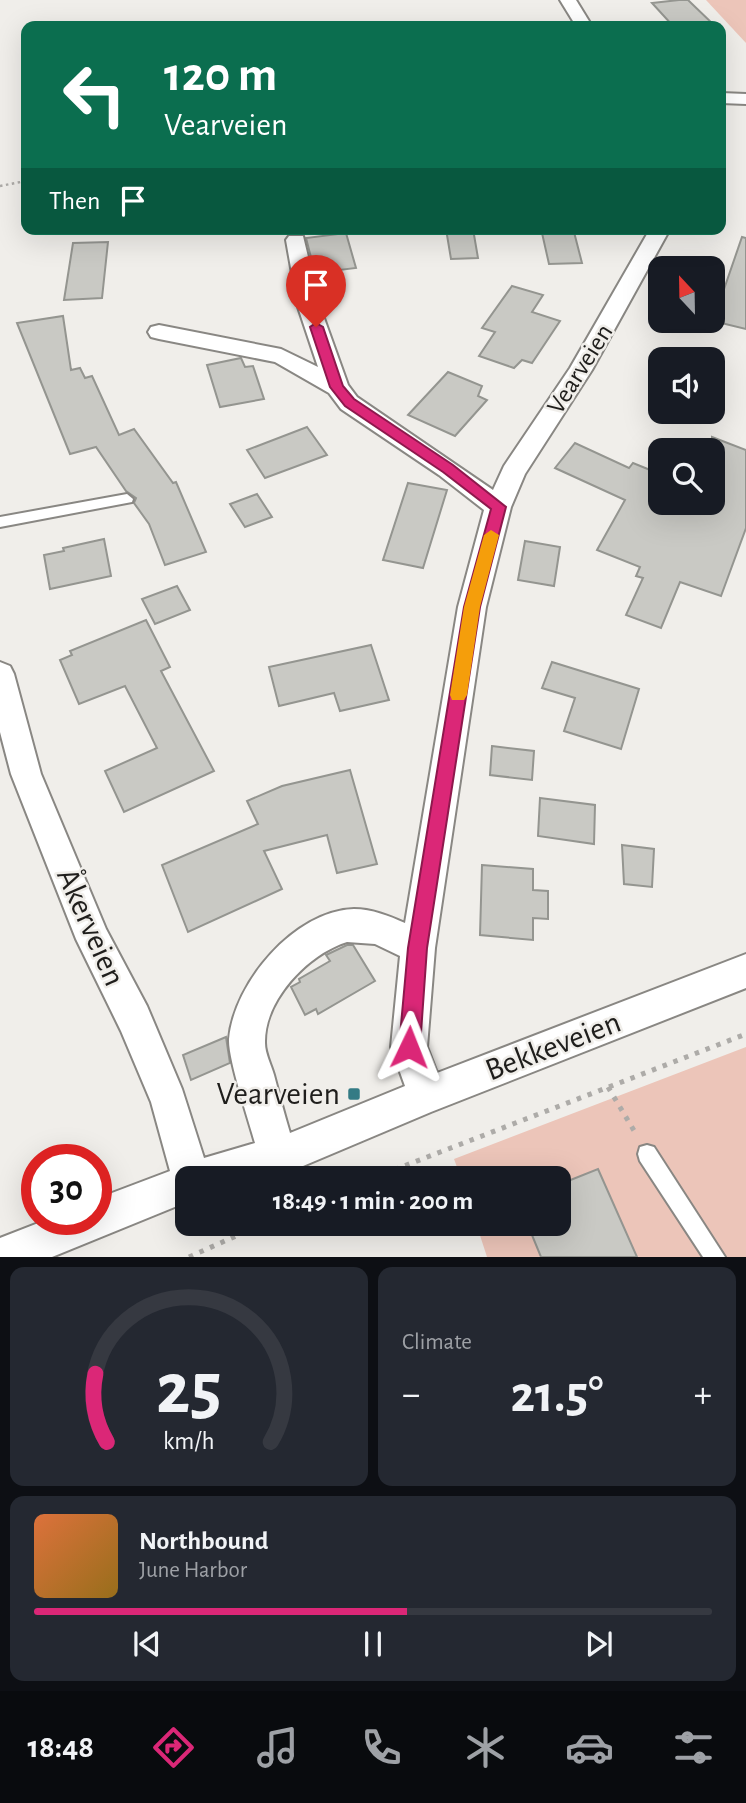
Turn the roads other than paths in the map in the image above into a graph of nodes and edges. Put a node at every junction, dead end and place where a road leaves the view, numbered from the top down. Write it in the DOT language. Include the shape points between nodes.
graph roads {
  1 [pos="568,0"];
  2 [pos="581,21"];
  3 [pos="726,98"];
  4 [pos="746,99"];
  5 [pos="657,235"];
  6 [pos="296,240"];
  7 [pos="159,332"];
  8 [pos="337,387"];
  9 [pos="127,499"];
  10 [pos="498,507"];
  11 [pos="0,522"];
  12 [pos="0,674"];
  13 [pos="418,948"];
  14 [pos="746,971"];
  15 [pos="427,1095"];
  16 [pos="647,1154"];
  17 [pos="277,1156"];
  18 [pos="188,1166"];
  19 [pos="243,1166"];
  20 [pos="175,1188"];
  21 [pos="112,1213"];
  22 [pos="58,1235"];
  23 [pos="3,1257"];
  24 [pos="715,1257"];
  1 -- 2 [label="street"];
  3 -- 4 [label="street"];
  5 -- 10 [label="street, Vearveien" via="606,327 513,472"];
  6 -- 8 [label="street" via="309,307"];
  7 -- 8 [label="street" via="281,356"];
  8 -- 10 [label="street" via="358,409"];
  9 -- 11 [label="lane"];
  10 -- 13 [label="street, Vearveien" via="472,607"];
  12 -- 18 [label="street, Åkerveien" via="26,774 93,939 169,1102"];
  13 -- 15 [label="street, Vearveien" via="409,1047"];
  13 -- 17 [label="street" via="397,935 347,926 285,962 267,983 247,1041"];
  14 -- 15 [label="street, Bekkeveien"];
  15 -- 17 [label="street, Bekkeveien"];
  16 -- 24 [label="lane"];
  17 -- 19 [label="street, Bekkeveien"];
  20 -- 21 [label="street"];
  22 -- 23 [label="street"];
}
